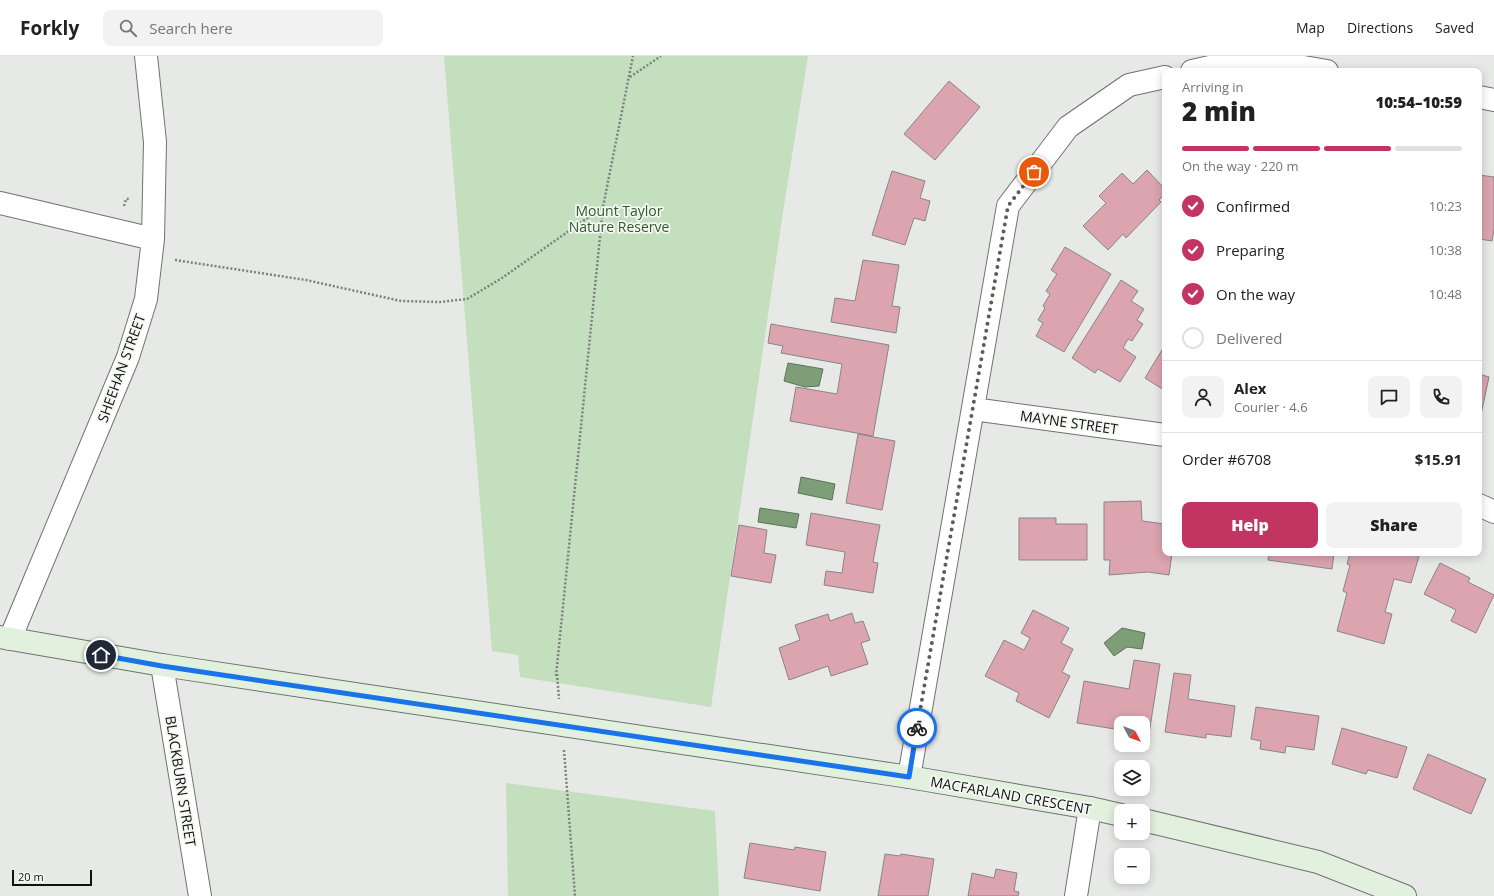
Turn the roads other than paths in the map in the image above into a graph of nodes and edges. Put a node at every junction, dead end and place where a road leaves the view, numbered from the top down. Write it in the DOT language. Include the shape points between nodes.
graph roads {
  1 [pos="146,56"];
  2 [pos="1251,57"];
  3 [pos="1205,68"];
  4 [pos="1311,68"];
  5 [pos="1162,78"];
  6 [pos="1482,98"];
  7 [pos="1494,100"];
  8 [pos="0,203"];
  9 [pos="152,248"];
  10 [pos="973,409"];
  11 [pos="1162,435"];
  12 [pos="1482,506"];
  13 [pos="1494,512"];
  14 [pos="5,638"];
  15 [pos="162,666"];
  16 [pos="909,777"];
  17 [pos="1090,808"];
  18 [pos="1114,813"];
  19 [pos="1150,822"];
  20 [pos="200,896"];
  21 [pos="1076,896"];
  22 [pos="1405,896"];
  1 -- 9 [label="street, SHEEHAN STREET" via="155,142"];
  2 -- 3 [label="street"];
  2 -- 4 [label="street"];
  5 -- 10 [label="street" via="1129,85 1068,127 1008,206"];
  6 -- 7 [label="street"];
  8 -- 9 [label="street"];
  9 -- 14 [label="street, SHEEHAN STREET" via="146,298 128,357"];
  10 -- 11 [label="street, MAYNE STREET"];
  10 -- 16 [label="street"];
  12 -- 13 [label="street"];
  14 -- 15 [label="street, MACFARLAND CRESCENT"];
  15 -- 16 [label="street, MACFARLAND CRESCENT"];
  15 -- 20 [label="street, BLACKBURN STREET"];
  16 -- 17 [label="street, MACFARLAND CRESCENT"];
  17 -- 18 [label="street, MACFARLAND CRESCENT"];
  17 -- 21 [label="street"];
  19 -- 22 [label="street" via="1318,862"];
}
